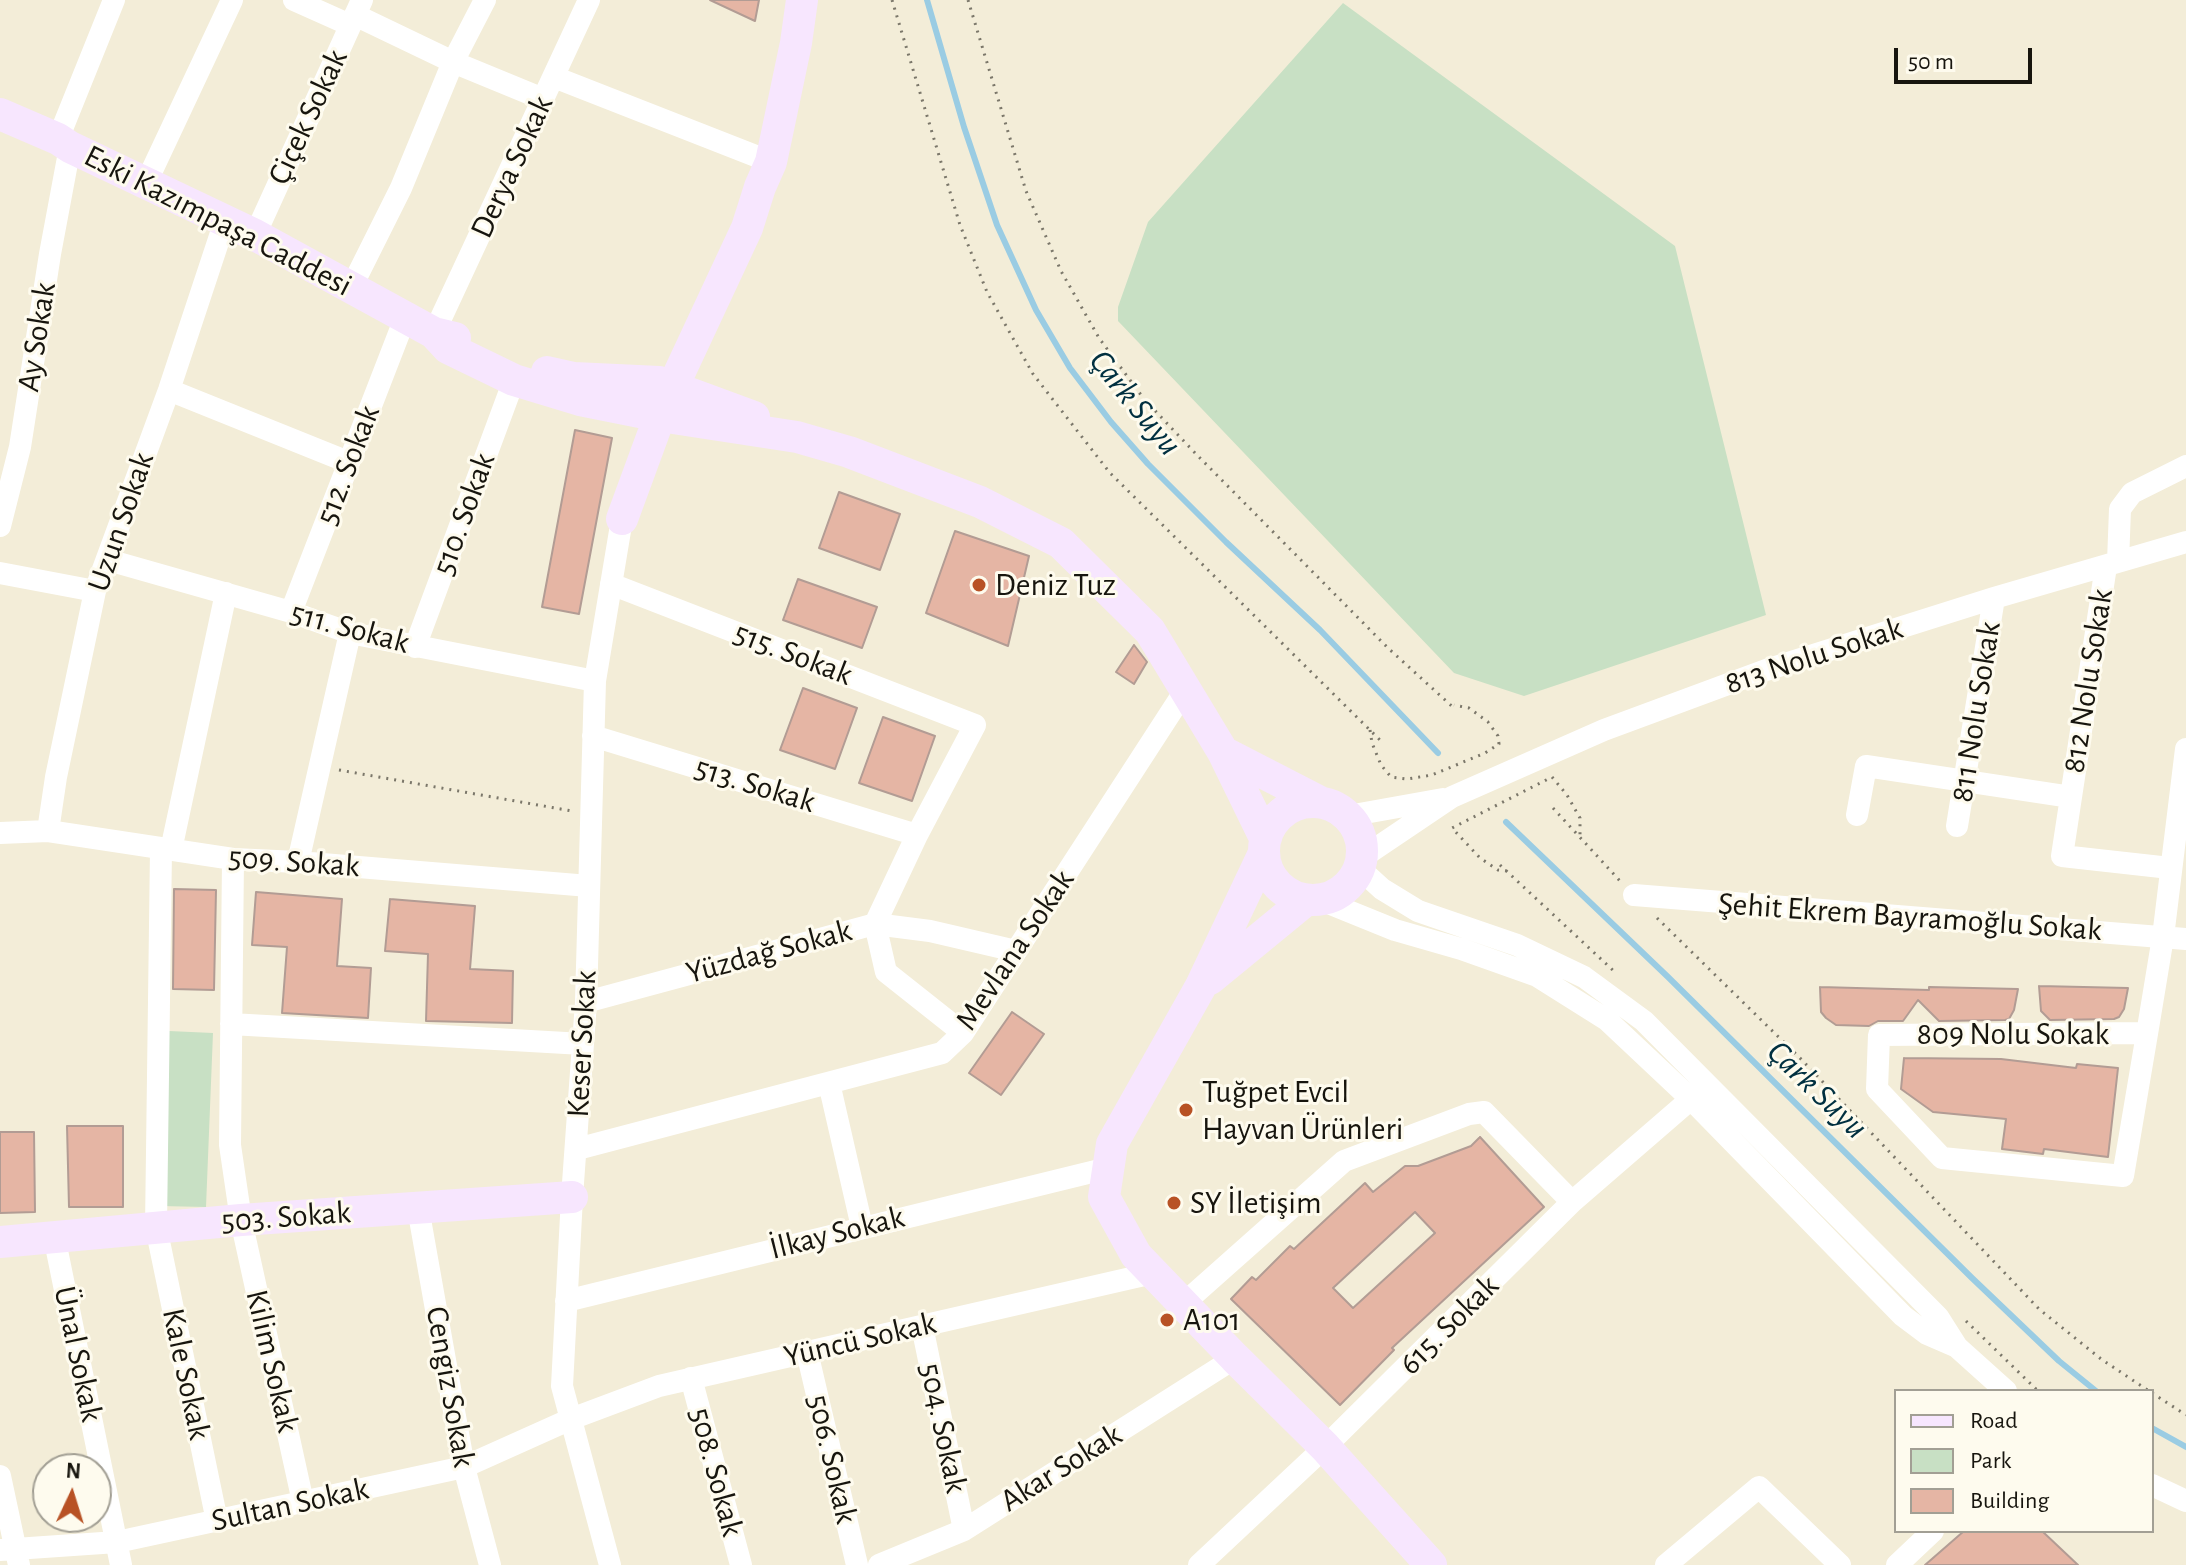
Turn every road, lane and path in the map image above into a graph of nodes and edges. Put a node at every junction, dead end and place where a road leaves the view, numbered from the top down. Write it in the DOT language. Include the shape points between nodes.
graph roads {
  1 [pos="114,0"];
  2 [pos="232,0"];
  3 [pos="294,0"];
  4 [pos="485,0"];
  5 [pos="589,0"];
  6 [pos="802,0"];
  7 [pos="892,0"];
  8 [pos="968,0"];
  9 [pos="356,13"];
  10 [pos="453,62"];
  11 [pos="554,77"];
  12 [pos="543,99"];
  13 [pos="0,114"];
  14 [pos="64,143"];
  15 [pos="765,174"];
  16 [pos="146,183"];
  17 [pos="225,221"];
  18 [pos="255,235"];
  19 [pos="352,286"];
  20 [pos="405,318"];
  21 [pos="434,333"];
  22 [pos="514,380"];
  23 [pos="169,390"];
  24 [pos="653,399"];
  25 [pos="348,462"];
  26 [pos="2186,466"];
  27 [pos="622,519"];
  28 [pos="0,526"];
  29 [pos="2186,542"];
  30 [pos="108,560"];
  31 [pos="2112,564"];
  32 [pos="0,573"];
  33 [pos="611,584"];
  34 [pos="95,591"];
  35 [pos="226,593"];
  36 [pos="1994,598"];
  37 [pos="291,612"];
  38 [pos="350,633"];
  39 [pos="415,647"];
  40 [pos="595,681"];
  41 [pos="1186,689"];
  42 [pos="1450,704"];
  43 [pos="1455,709"];
  44 [pos="975,725"];
  45 [pos="1369,729"];
  46 [pos="593,736"];
  47 [pos="1383,743"];
  48 [pos="1223,752"];
  49 [pos="2186,758"];
  50 [pos="319,767"];
  51 [pos="1964,780"];
  52 [pos="1452,797"];
  53 [pos="2071,797"];
  54 [pos="1553,808"];
  55 [pos="1335,809"];
  56 [pos="591,814"];
  57 [pos="1857,815"];
  58 [pos="1957,826"];
  59 [pos="48,831"];
  60 [pos="0,833"];
  61 [pos="917,835"];
  62 [pos="1580,838"];
  63 [pos="1264,847"];
  64 [pos="166,850"];
  65 [pos="233,859"];
  66 [pos="298,862"];
  67 [pos="1361,863"];
  68 [pos="2170,868"];
  69 [pos="1507,871"];
  70 [pos="589,886"];
  71 [pos="1634,895"];
  72 [pos="1313,900"];
  73 [pos="875,924"];
  74 [pos="2163,937"];
  75 [pos="2186,939"];
  76 [pos="1016,951"];
  77 [pos="1201,986"];
  78 [pos="586,1002"];
  79 [pos="231,1024"];
  80 [pos="963,1033"];
  81 [pos="2147,1033"];
  82 [pos="583,1044"];
  83 [pos="829,1083"];
  84 [pos="1691,1099"];
  85 [pos="577,1149"];
  86 [pos="1108,1168"];
  87 [pos="572,1197"];
  88 [pos="1572,1202"];
  89 [pos="418,1208"];
  90 [pos="241,1220"];
  91 [pos="156,1227"];
  92 [pos="862,1227"];
  93 [pos="54,1236"];
  94 [pos="0,1242"];
  95 [pos="1153,1273"];
  96 [pos="566,1301"];
  97 [pos="1183,1304"];
  98 [pos="922,1326"];
  99 [pos="1957,1347"];
  100 [pos="807,1352"];
  101 [pos="1235,1358"];
  102 [pos="691,1378"];
  103 [pos="2004,1389"];
  104 [pos="2146,1389"];
  105 [pos="2154,1394"];
  106 [pos="2186,1415"];
  107 [pos="571,1419"];
  108 [pos="1325,1447"];
  109 [pos="464,1467"];
  110 [pos="0,1476"];
  111 [pos="2154,1486"];
  112 [pos="2186,1501"];
  113 [pos="303,1502"];
  114 [pos="217,1521"];
  115 [pos="964,1530"];
  116 [pos="1931,1533"];
  117 [pos="117,1542"];
  118 [pos="12,1555"];
  119 [pos="121,1565"];
  120 [pos="490,1565"];
  121 [pos="610,1565"];
  122 [pos="741,1565"];
  123 [pos="857,1565"];
  124 [pos="879,1565"];
  125 [pos="1199,1565"];
  126 [pos="1431,1565"];
  127 [pos="1666,1565"];
  128 [pos="1840,1565"];
  129 [pos="1897,1565"];
  1 -- 14 [label="street, Ay Sokak"];
  2 -- 16 [label="street"];
  3 -- 9 [label="street"];
  4 -- 10 [label="street"];
  5 -- 11 [label="street, Derya Sokak"];
  6 -- 15 [label="street"];
  7 -- 45 [label="path" via="960,225 987,292 1033,374 1110,473"];
  8 -- 42 [label="path" via="1026,191 1061,271 1099,338 1144,399 1197,455"];
  9 -- 10 [label="street"];
  9 -- 18 [label="street, Çiçek Sokak"];
  10 -- 12 [label="street"];
  10 -- 19 [label="street" via="401,188"];
  11 -- 12 [label="street, Derya Sokak"];
  11 -- 15 [label="street"];
  12 -- 21 [label="street, Derya Sokak"];
  13 -- 14 [label="street, Eski Kazımpaşa Caddesi"];
  14 -- 16 [label="street, Eski Kazımpaşa Caddesi"];
  14 -- 28 [label="street, Ay Sokak" via="20,447"];
  15 -- 24 [label="street" via="661,367"];
  16 -- 17 [label="street, Eski Kazımpaşa Caddesi"];
  17 -- 18 [label="street, Eski Kazımpaşa Caddesi"];
  17 -- 23 [label="street, Uzun Sokak"];
  18 -- 19 [label="street, Eski Kazımpaşa Caddesi"];
  19 -- 20 [label="street, Eski Kazımpaşa Caddesi"];
  20 -- 21 [label="street, Eski Kazımpaşa Caddesi"];
  20 -- 25 [label="street, 512. Sokak"];
  21 -- 22 [label="street, Eski Kazımpaşa Caddesi" via="448,348"];
  21 -- 24 [label="street, Eski Kazımpaşa Caddesi" via="542,371"];
  22 -- 24 [label="street, Eski Kazımpaşa Caddesi" via="580,400"];
  22 -- 39 [label="street, 510. Sokak"];
  23 -- 25 [label="street"];
  23 -- 30 [label="street, Uzun Sokak"];
  24 -- 27 [label="street" via="625,461"];
  24 -- 41 [label="street, Eski Kazımpaşa Caddesi" via="745,412 797,437 980,502 1061,543 1150,631"];
  25 -- 37 [label="street, 512. Sokak"];
  26 -- 31 [label="street, 812 Nolu Sokak" via="2132,493 2120,509"];
  27 -- 33 [label="street, Keser Sokak"];
  29 -- 31 [label="street, 813 Nolu Sokak"];
  30 -- 34 [label="street, Uzun Sokak"];
  30 -- 35 [label="street, 511. Sokak"];
  31 -- 36 [label="street, 813 Nolu Sokak"];
  31 -- 53 [label="street, 812 Nolu Sokak"];
  32 -- 34 [label="street"];
  33 -- 40 [label="street, Keser Sokak"];
  33 -- 44 [label="street, 515. Sokak"];
  34 -- 59 [label="street, Uzun Sokak"];
  35 -- 37 [label="street, 511. Sokak"];
  35 -- 64 [label="street"];
  36 -- 51 [label="street, 811 Nolu Sokak"];
  36 -- 52 [label="street, 813 Nolu Sokak" via="1766,670 1604,730"];
  37 -- 38 [label="street, 511. Sokak"];
  38 -- 39 [label="street, 511. Sokak"];
  38 -- 50 [label="street"];
  39 -- 40 [label="street, 511. Sokak"];
  40 -- 46 [label="street, Keser Sokak"];
  41 -- 48 [label="street, Eski Kazımpaşa Caddesi"];
  41 -- 76 [label="street, Mevlana Sokak"];
  42 -- 43 [label="path"];
  42 -- 45 [label="path" via="1469,708 1488,722 1499,744 1432,775 1407,779 1391,777 1381,765"];
  44 -- 61 [label="street, Yüzdağ Sokak"];
  45 -- 47 [label="path"];
  46 -- 56 [label="street, Keser Sokak"];
  46 -- 61 [label="street, 513. Sokak"];
  48 -- 55 [label="street"];
  48 -- 63 [label="street, Eski Kazımpaşa Caddesi"];
  49 -- 68 [label="street"];
  50 -- 56 [label="path"];
  50 -- 66 [label="street"];
  51 -- 53 [label="street"];
  51 -- 57 [label="street" via="1866,766"];
  51 -- 58 [label="street, 811 Nolu Sokak"];
  52 -- 55 [label="street"];
  52 -- 67 [label="street"];
  53 -- 68 [label="street, 812 Nolu Sokak" via="2062,856"];
  54 -- 62 [label="path"];
  55 -- 63 [label="street" via="1307,802 1293,806 1271,825"];
  55 -- 67 [label="street" via="1357,828"];
  56 -- 70 [label="street, Keser Sokak"];
  59 -- 60 [label="street, 509. Sokak"];
  59 -- 64 [label="street, 509. Sokak"];
  61 -- 73 [label="street, Yüzdağ Sokak"];
  62 -- 69 [label="path" via="1580,818 1552,777 1452,828 1480,858"];
  62 -- 71 [label="path"];
  63 -- 72 [label="street" via="1267,871 1277,885 1290,895"];
  63 -- 77 [label="street"];
  64 -- 65 [label="street, 509. Sokak"];
  64 -- 91 [label="street, Kale Sokak"];
  65 -- 66 [label="street, 509. Sokak"];
  65 -- 79 [label="street, Kilim Sokak"];
  66 -- 70 [label="street, 509. Sokak"];
  67 -- 72 [label="street" via="1351,884 1338,894"];
  67 -- 99 [label="street" via="1382,889 1418,911 1517,945 1584,977 1644,1021 1938,1317"];
  68 -- 74 [label="street"];
  70 -- 78 [label="street, Keser Sokak"];
  71 -- 74 [label="street, Şehit Ekrem Bayramoğlu Sokak"];
  71 -- 104 [label="path" via="1800,1058 2039,1309"];
  72 -- 77 [label="street"];
  72 -- 84 [label="street" via="1537,976 1607,1020"];
  73 -- 76 [label="street"];
  73 -- 78 [label="street, Yüzdağ Sokak"];
  73 -- 80 [label="street" via="886,972"];
  74 -- 75 [label="street, Şehit Ekrem Bayramoğlu Sokak"];
  74 -- 81 [label="street"];
  76 -- 80 [label="street, Mevlana Sokak"];
  77 -- 86 [label="street" via="1112,1144"];
  78 -- 82 [label="street, Keser Sokak"];
  79 -- 82 [label="street"];
  79 -- 90 [label="street, Kilim Sokak" via="230,1145"];
  80 -- 83 [label="street, Mevlana Sokak" via="942,1053"];
  81 -- 81 [label="street, 809 Nolu Sokak" via="2123,1176 1942,1158 1877,1089 1879,1035"];
  82 -- 85 [label="street, Keser Sokak"];
  83 -- 85 [label="street, Mevlana Sokak"];
  83 -- 92 [label="street"];
  84 -- 88 [label="street, 615. Sokak"];
  84 -- 99 [label="street" via="1903,1316"];
  85 -- 87 [label="street, Keser Sokak"];
  86 -- 92 [label="street, İlkay Sokak"];
  86 -- 95 [label="street" via="1104,1197 1136,1255"];
  87 -- 89 [label="street, 503. Sokak"];
  87 -- 96 [label="street, Keser Sokak"];
  88 -- 97 [label="street" via="1484,1112 1469,1114 1344,1161"];
  88 -- 108 [label="street, 615. Sokak"];
  89 -- 90 [label="street, 503. Sokak"];
  89 -- 109 [label="street, Cengiz Sokak"];
  90 -- 91 [label="street, 503. Sokak"];
  90 -- 113 [label="street, Kilim Sokak"];
  91 -- 93 [label="street, 503. Sokak"];
  91 -- 114 [label="street, Kale Sokak"];
  92 -- 96 [label="street, İlkay Sokak"];
  93 -- 94 [label="street, 503. Sokak"];
  93 -- 117 [label="street, Ünal Sokak"];
  95 -- 97 [label="street"];
  95 -- 98 [label="street, Yüncü Sokak"];
  96 -- 107 [label="street, Keser Sokak" via="562,1386"];
  97 -- 101 [label="street"];
  98 -- 100 [label="street, Yüncü Sokak"];
  98 -- 115 [label="street, 504. Sokak"];
  99 -- 103 [label="street"];
  100 -- 102 [label="street, Yüncü Sokak"];
  100 -- 123 [label="street, 506. Sokak"];
  101 -- 108 [label="street"];
  101 -- 115 [label="street, Akar Sokak"];
  102 -- 107 [label="street, Yüncü Sokak"];
  102 -- 122 [label="street, 508. Sokak"];
  105 -- 106 [label="path"];
  107 -- 109 [label="street, Sultan Sokak"];
  107 -- 121 [label="street, Keser Sokak"];
  108 -- 125 [label="street, 615. Sokak"];
  108 -- 126 [label="street"];
  109 -- 113 [label="street, Sultan Sokak"];
  109 -- 120 [label="street, Cengiz Sokak"];
  110 -- 118 [label="street"];
  111 -- 112 [label="street"];
  113 -- 114 [label="street, Sultan Sokak"];
  114 -- 117 [label="street, Sultan Sokak"];
  115 -- 124 [label="street, Akar Sokak"];
  116 -- 129 [label="street"];
  117 -- 118 [label="street, Sultan Sokak"];
  117 -- 119 [label="street, Ünal Sokak"];
  127 -- 128 [label="street" via="1759,1487"];
}
